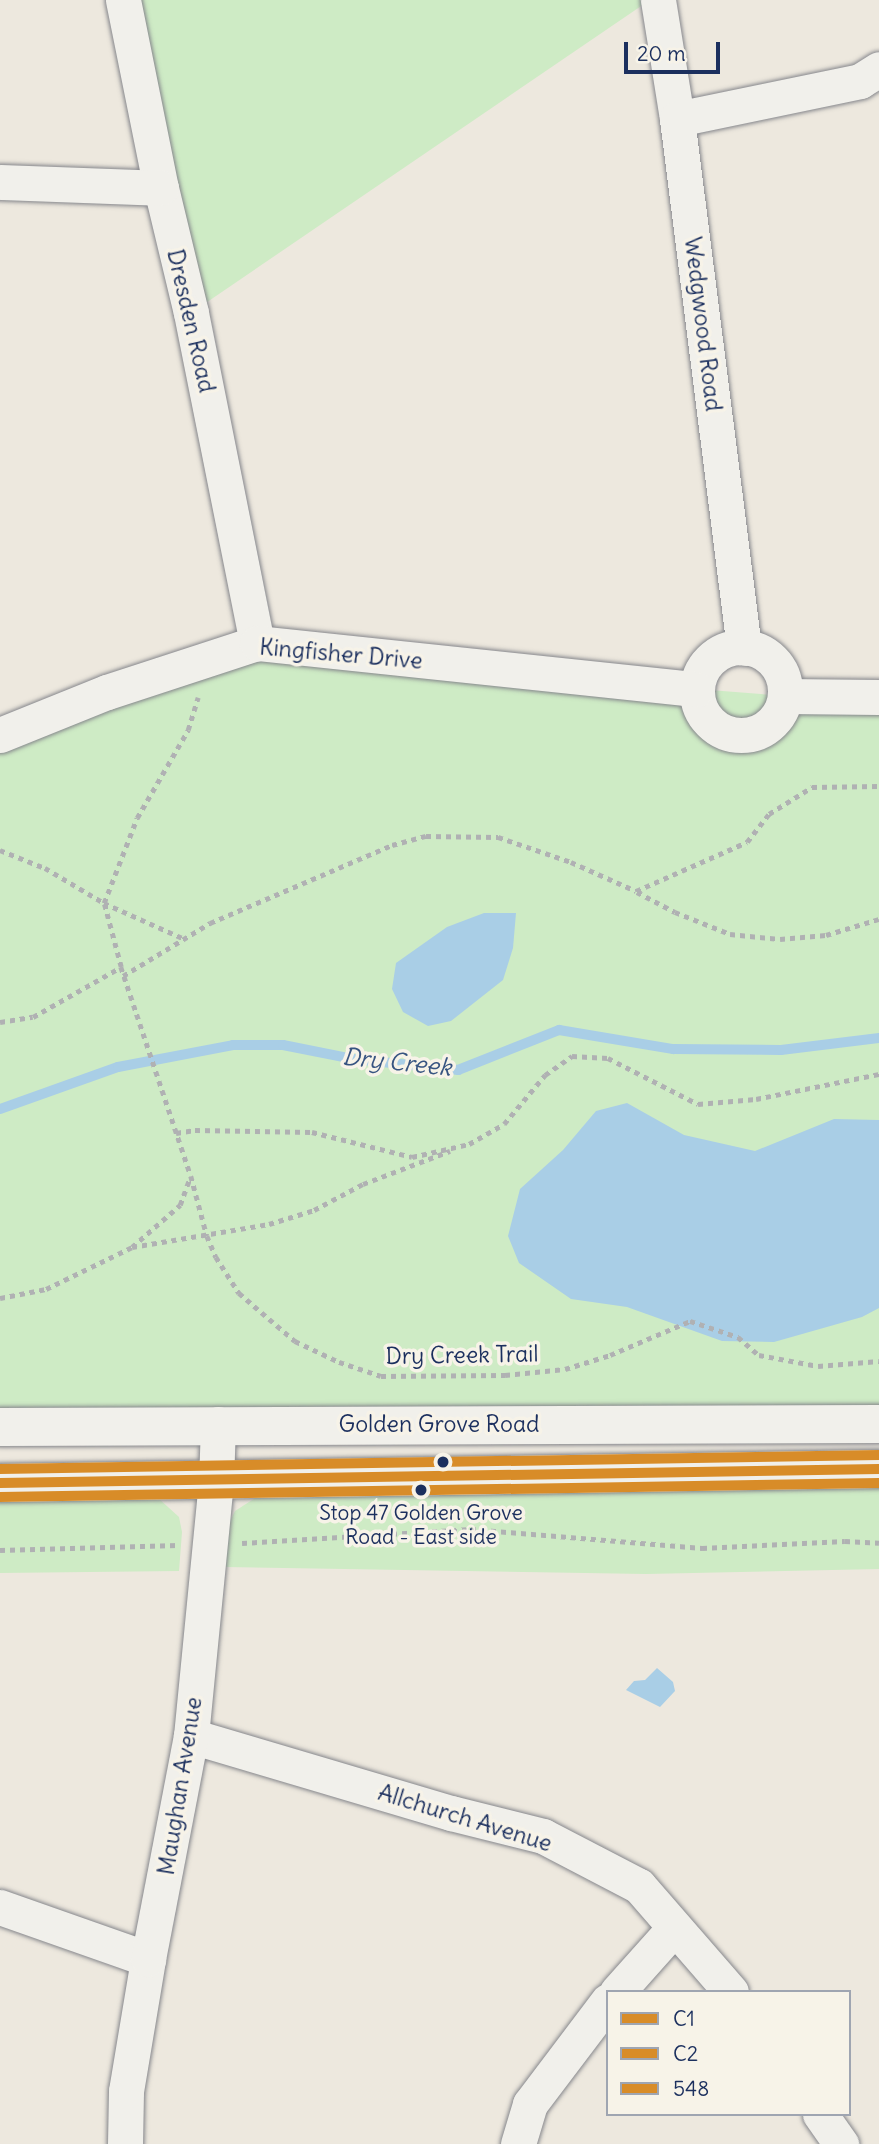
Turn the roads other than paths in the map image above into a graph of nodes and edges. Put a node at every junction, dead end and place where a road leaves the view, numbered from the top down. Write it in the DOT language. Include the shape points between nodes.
graph roads {
  1 [pos="122,0"];
  2 [pos="659,0"];
  3 [pos="879,69"];
  4 [pos="677,119"];
  5 [pos="0,182"];
  6 [pos="160,188"];
  7 [pos="257,643"];
  8 [pos="744,648"];
  9 [pos="697,689"];
  10 [pos="785,696"];
  11 [pos="879,696"];
  12 [pos="0,735"];
  13 [pos="218,1424"];
  14 [pos="879,1424"];
  15 [pos="0,1427"];
  16 [pos="879,1469"];
  17 [pos="216,1482"];
  18 [pos="0,1483"];
  19 [pos="191,1736"];
  20 [pos="0,1907"];
  21 [pos="674,1928"];
  22 [pos="148,1959"];
  23 [pos="619,1990"];
  24 [pos="729,1990"];
  25 [pos="606,2004"];
  26 [pos="821,2116"];
  27 [pos="125,2144"];
  28 [pos="518,2144"];
  29 [pos="841,2144"];
  1 -- 6 [label="street, Dresden Road"];
  2 -- 4 [label="street, Wedgwood Road"];
  3 -- 4 [label="street" via="860,81"];
  4 -- 8 [label="street, Wedgwood Road"];
  5 -- 6 [label="street"];
  6 -- 7 [label="street, Dresden Road" via="191,313"];
  7 -- 9 [label="street, Kingfisher Drive"];
  7 -- 12 [label="street, Kingfisher Drive" via="107,692"];
  8 -- 9 [label="street" via="717,654 700,676"];
  8 -- 10 [label="street" via="770,658 784,682"];
  9 -- 10 [label="street" via="706,718 717,729 746,736 772,723"];
  10 -- 11 [label="street"];
  13 -- 14 [label="main road, Golden Grove Road"];
  13 -- 15 [label="main road, Golden Grove Road"];
  13 -- 17 [label="street, Maughan Avenue"];
  16 -- 17 [label="main road"];
  17 -- 18 [label="main road"];
  17 -- 19 [label="street, Maughan Avenue"];
  19 -- 21 [label="street, Allchurch Avenue" via="543,1836 639,1886"];
  19 -- 22 [label="street, Maughan Avenue"];
  20 -- 22 [label="street"];
  21 -- 23 [label="street"];
  21 -- 24 [label="street, Allchurch Avenue"];
  22 -- 27 [label="street, Maughan Avenue" via="126,2091"];
  25 -- 28 [label="street" via="530,2104"];
  26 -- 29 [label="street"];
}
